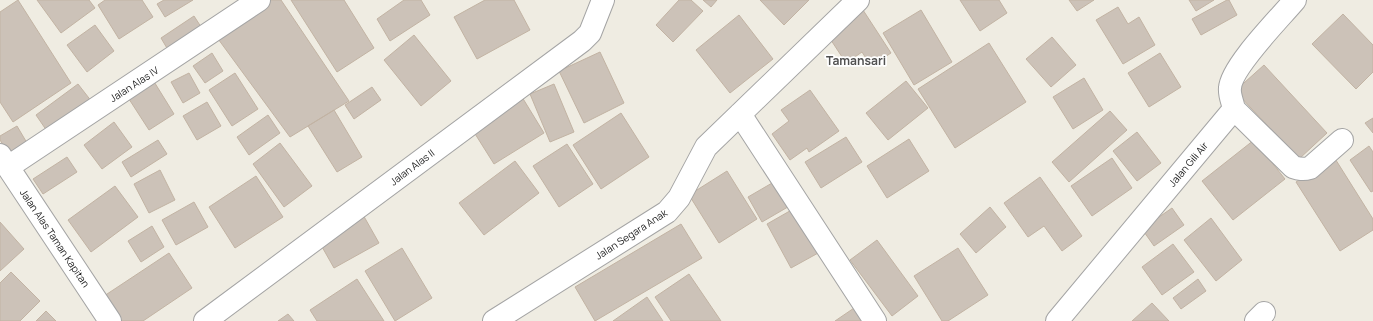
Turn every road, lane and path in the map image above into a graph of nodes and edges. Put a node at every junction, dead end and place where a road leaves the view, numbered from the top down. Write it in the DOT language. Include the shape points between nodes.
graph roads {
  1 [pos="259,0"];
  2 [pos="603,0"];
  3 [pos="858,0"];
  4 [pos="1295,0"];
  5 [pos="1234,109"];
  6 [pos="740,114"];
  7 [pos="1342,140"];
  8 [pos="4,161"];
  9 [pos="110,321"];
  10 [pos="205,321"];
  11 [pos="494,321"];
  12 [pos="875,321"];
  13 [pos="1057,321"];
  1 -- 8 [label="street, Jalan Alas IV"];
  2 -- 10 [label="street, Jalan Alas II" via="590,33 582,41"];
  3 -- 6 [label="street, Jalan Segara Anak"];
  4 -- 5 [label="street" via="1242,61 1230,88"];
  5 -- 7 [label="street" via="1292,167 1298,169 1310,168"];
  5 -- 13 [label="street, Jalan Gili Air"];
  6 -- 11 [label="street, Jalan Segara Anak" via="706,147 679,198 667,212"];
  6 -- 12 [label="street"];
  8 -- 9 [label="street, Jalan Alas Taman Kapitan"];
}
